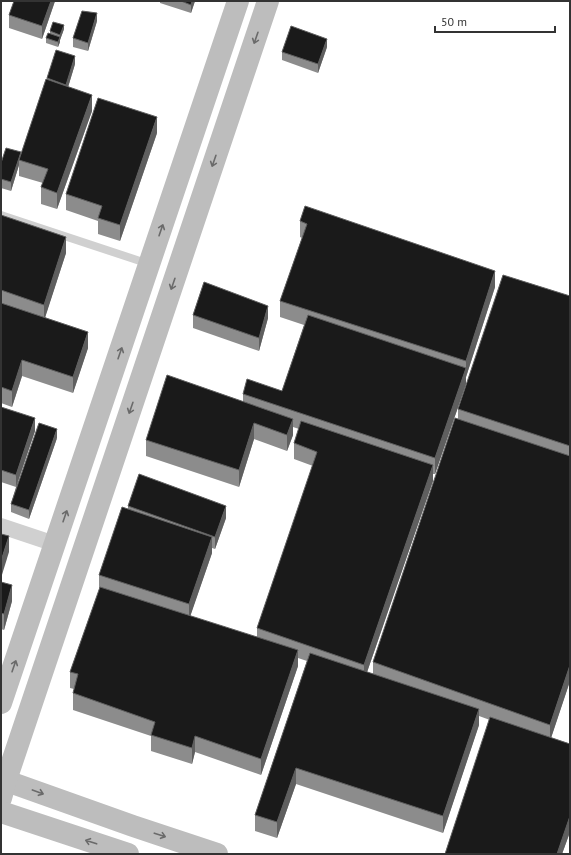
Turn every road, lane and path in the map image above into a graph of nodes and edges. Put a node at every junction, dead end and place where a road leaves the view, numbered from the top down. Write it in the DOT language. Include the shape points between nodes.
graph roads {
  1 [pos="238,1"];
  2 [pos="268,1"];
  3 [pos="1,215"];
  4 [pos="150,264"];
  5 [pos="1,526"];
  6 [pos="55,544"];
  7 [pos="1,703"];
  8 [pos="3,786"];
  9 [pos="1,812"];
  10 [pos="128,854"];
  11 [pos="217,854"];
  4 -- 1 [label="street, one-way"];
  2 -- 8 [label="street, one-way"];
  3 -- 4 [label="lane"];
  6 -- 4 [label="street, one-way"];
  5 -- 6 [label="street"];
  7 -- 6 [label="street, one-way"];
  8 -- 11 [label="street, one-way"];
  10 -- 9 [label="street, one-way"];
}
